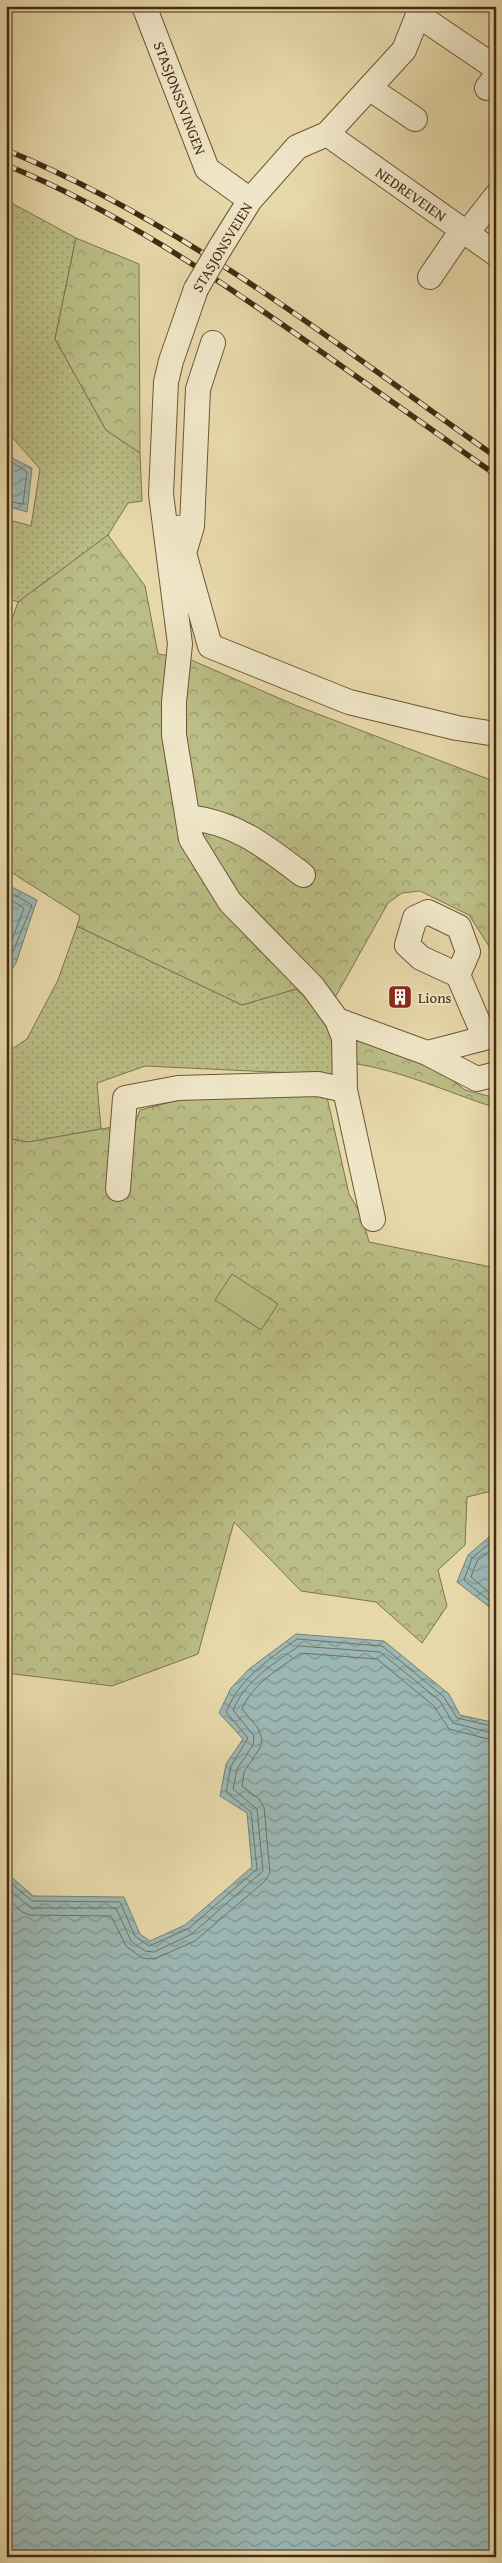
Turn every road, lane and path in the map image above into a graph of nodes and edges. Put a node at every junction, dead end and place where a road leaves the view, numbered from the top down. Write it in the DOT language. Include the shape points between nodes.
graph roads {
  1 [pos="144,6"];
  2 [pos="419,11"];
  3 [pos="493,77"];
  4 [pos="369,88"];
  5 [pos="415,119"];
  6 [pos="327,134"];
  7 [pos="496,196"];
  8 [pos="250,200"];
  9 [pos="464,232"];
  10 [pos="496,254"];
  11 [pos="430,277"];
  12 [pos="213,343"];
  13 [pos="192,526"];
  14 [pos="166,530"];
  15 [pos="496,734"];
  16 [pos="188,817"];
  17 [pos="303,875"];
  18 [pos="458,975"];
  19 [pos="337,1020"];
  20 [pos="427,1053"];
  21 [pos="496,1074"];
  22 [pos="345,1090"];
  23 [pos="118,1189"];
  24 [pos="373,1219"];
  1 -- 8 [label="street, STASJONSSVINGEN" via="207,169"];
  2 -- 3 [label="street"];
  2 -- 4 [label="street, STASJONSVEIEN" via="404,50"];
  4 -- 5 [label="street"];
  4 -- 6 [label="street, STASJONSVEIEN"];
  6 -- 8 [label="street, STASJONSVEIEN" via="297,147"];
  6 -- 9 [label="street, NEDREVEIEN" via="434,220"];
  7 -- 9 [label="street"];
  8 -- 14 [label="street, STASJONSVEIEN, bridge" via="196,289 170,361 166,382 161,494"];
  9 -- 10 [label="street, NEDREVEIEN"];
  9 -- 11 [label="street"];
  12 -- 13 [label="street" via="198,389"];
  13 -- 14 [label="street"];
  13 -- 15 [label="street" via="184,553 210,646 350,702"];
  14 -- 16 [label="street, STASJONSVEIEN" via="180,644 174,735"];
  16 -- 17 [label="street" via="209,819 255,838"];
  16 -- 19 [label="street, STASJONSVEIEN" via="191,839 230,902 313,987"];
  18 -- 20 [label="street" via="484,1038"];
  19 -- 20 [label="street"];
  19 -- 22 [label="street" via="344,1038"];
  20 -- 21 [label="street" via="477,1079"];
  22 -- 23 [label="street" via="318,1084 178,1088 125,1098"];
  22 -- 24 [label="street"];
}
